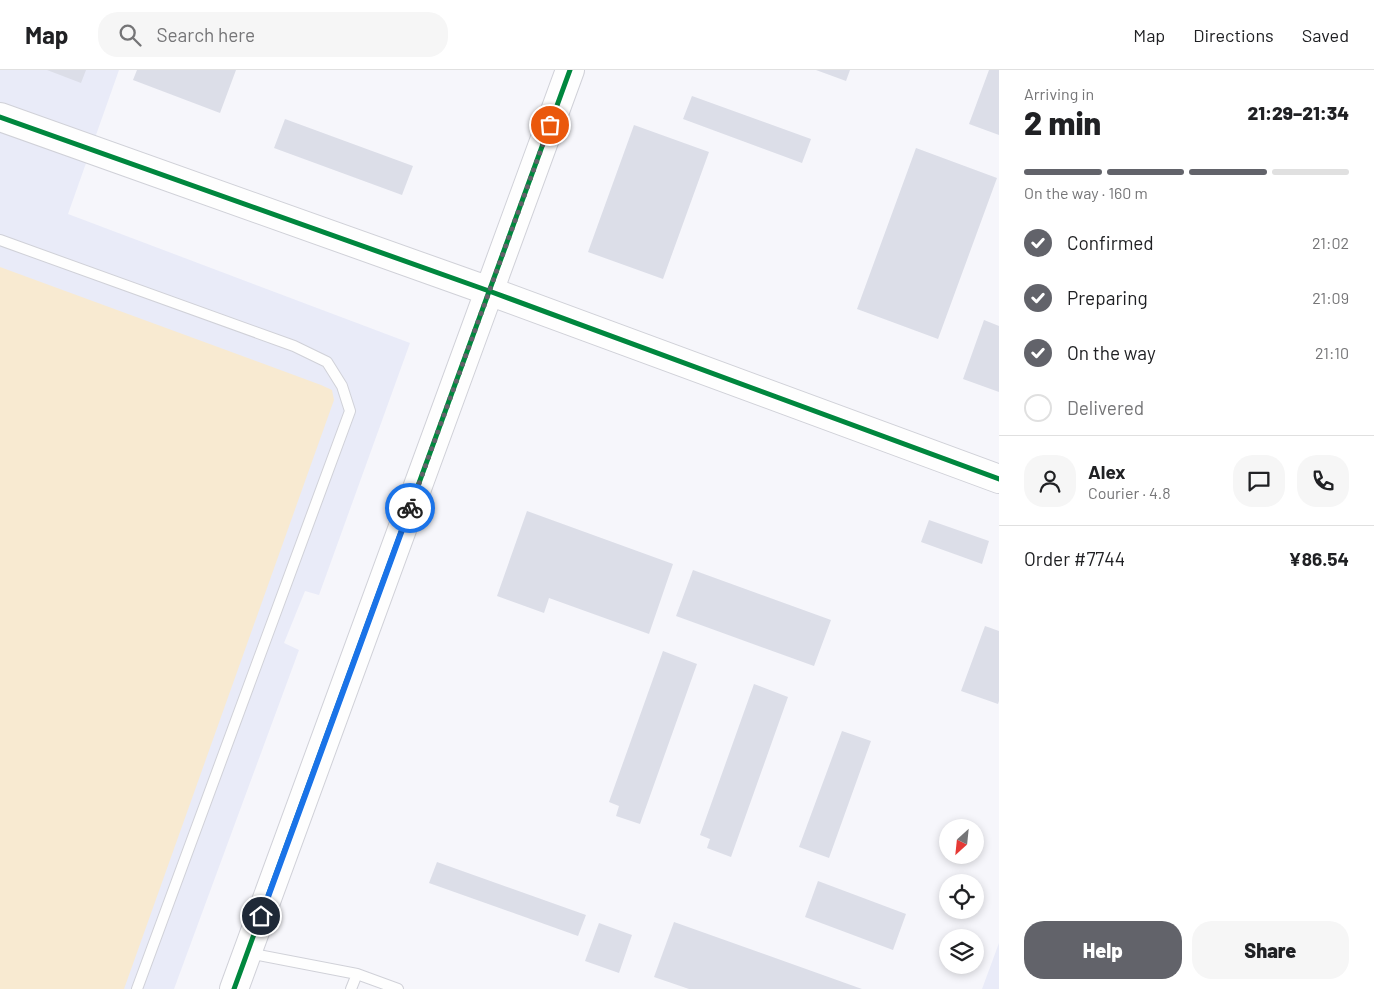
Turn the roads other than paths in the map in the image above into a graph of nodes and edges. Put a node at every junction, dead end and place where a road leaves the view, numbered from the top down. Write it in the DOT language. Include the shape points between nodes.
graph roads {
  1 [pos="570,70"];
  2 [pos="0,117"];
  3 [pos="0,240"];
  4 [pos="489,291"];
  5 [pos="999,480"];
  6 [pos="248,953"];
  7 [pos="357,974"];
  8 [pos="138,989"];
  9 [pos="234,989"];
  10 [pos="351,989"];
  11 [pos="398,989"];
  1 -- 4 [label="street"];
  2 -- 4 [label="street"];
  3 -- 8 [label="lane" via="294,346 327,362 342,386 350,411"];
  4 -- 5 [label="street"];
  4 -- 6 [label="street"];
  6 -- 7 [label="lane"];
  6 -- 9 [label="street"];
  7 -- 10 [label="lane"];
  7 -- 11 [label="lane"];
}
